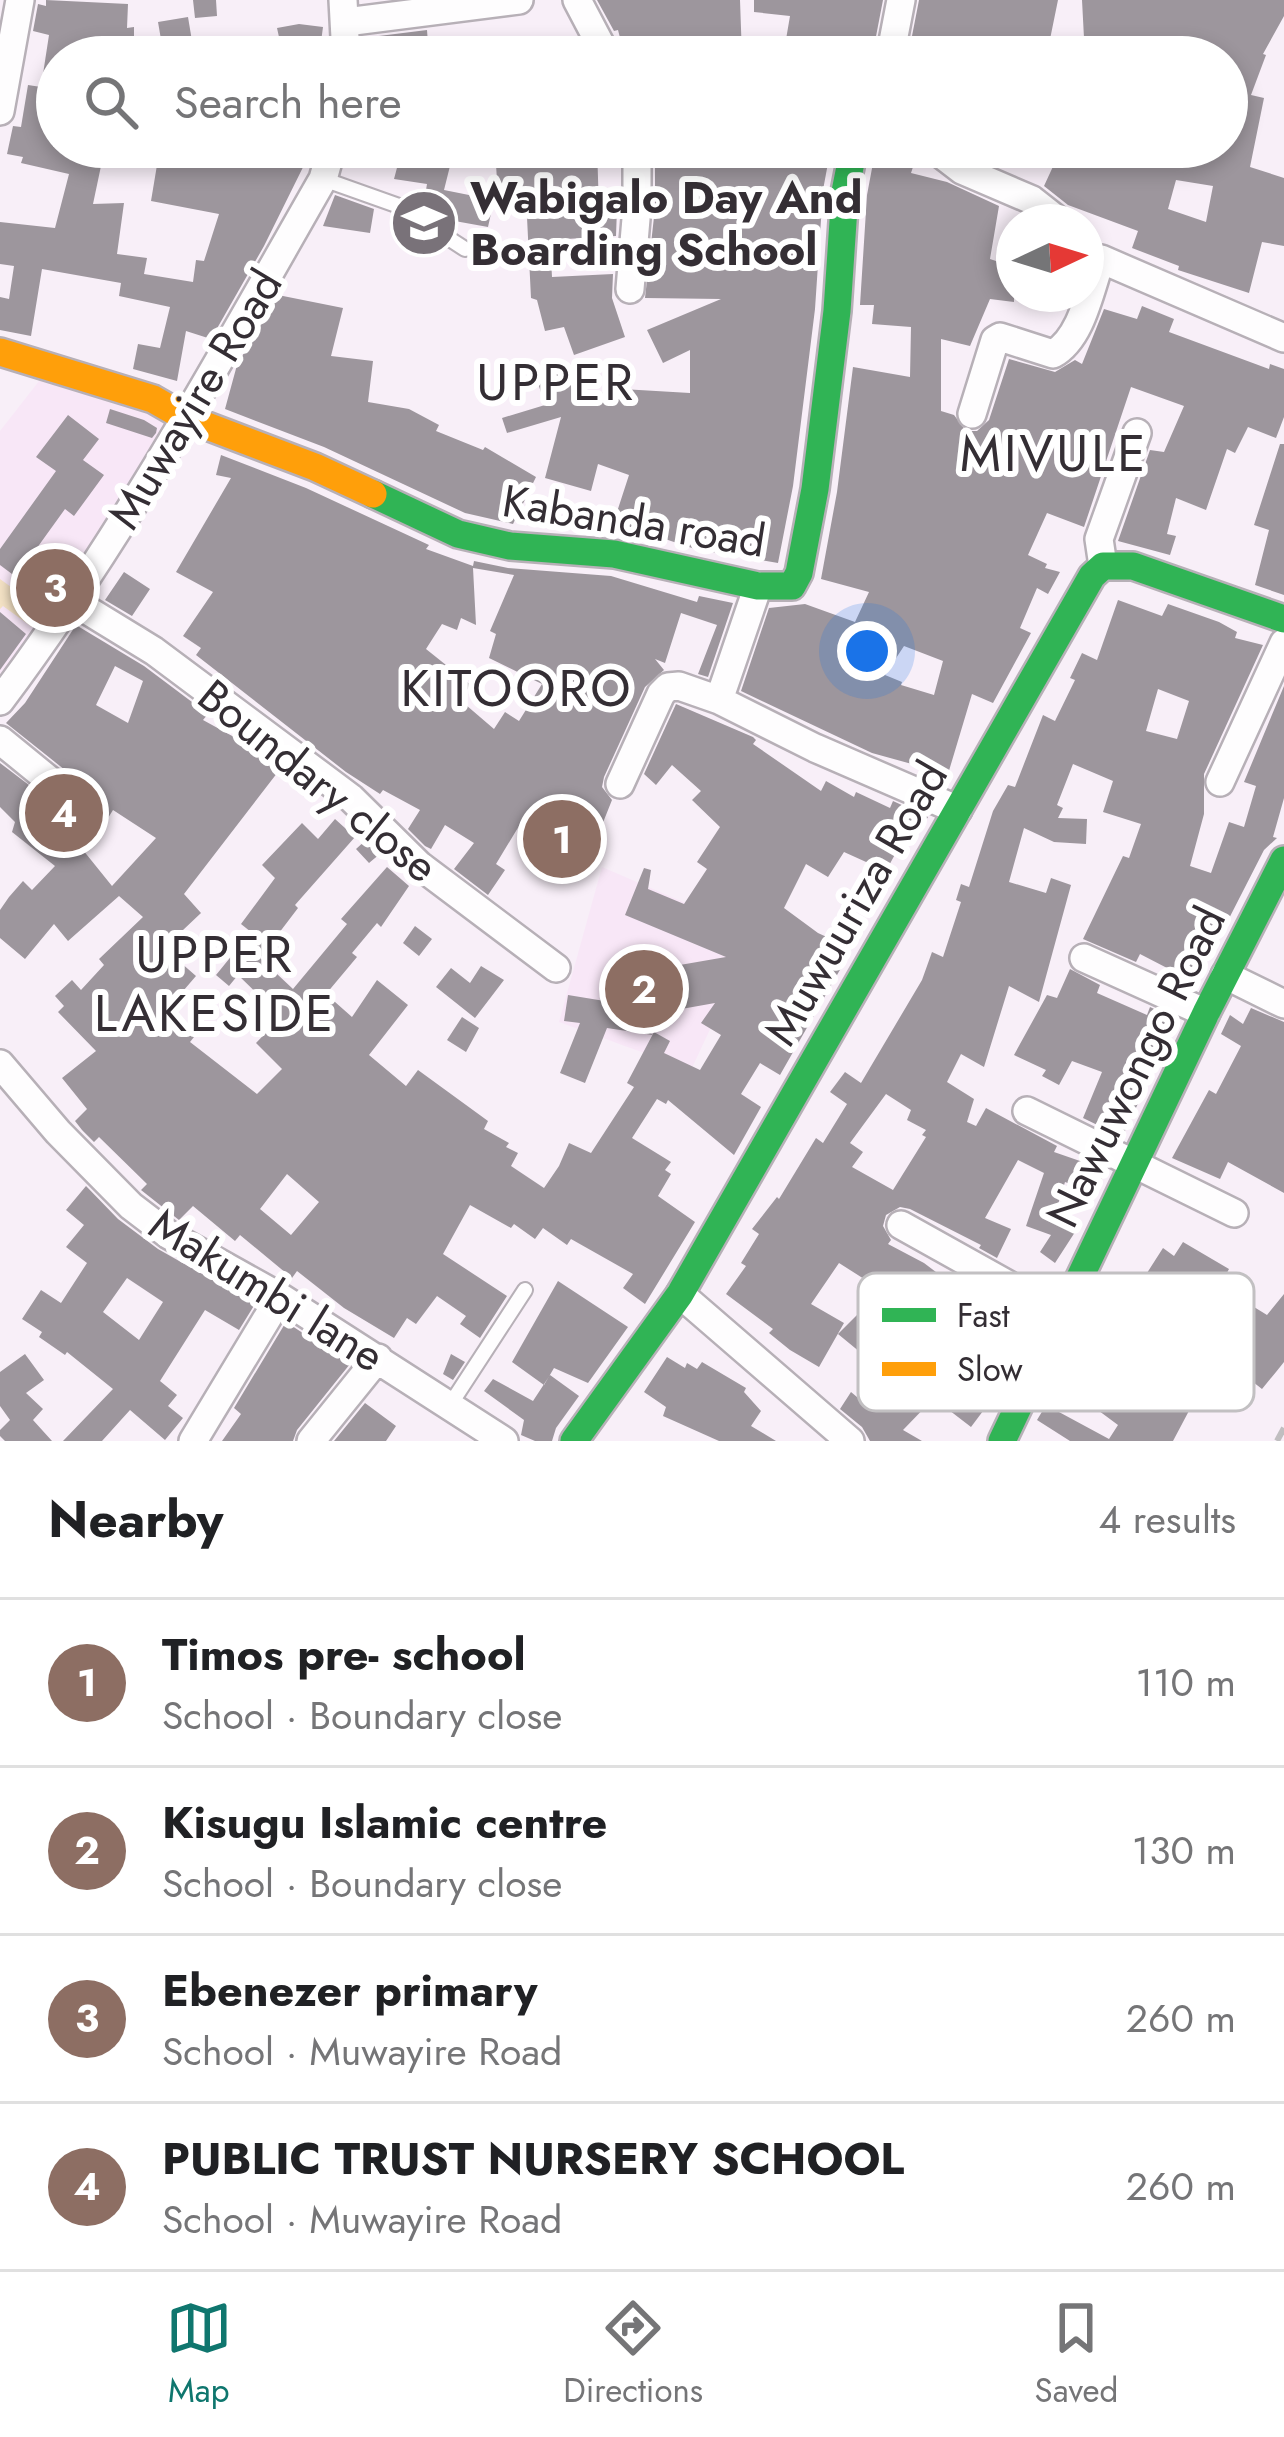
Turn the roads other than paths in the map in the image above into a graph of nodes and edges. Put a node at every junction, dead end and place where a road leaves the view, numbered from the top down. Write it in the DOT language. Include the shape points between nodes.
graph roads {
  1 [pos="20,0"];
  2 [pos="519,0"];
  3 [pos="578,0"];
  4 [pos="901,0"];
  5 [pos="345,11"];
  6 [pos="596,36"];
  7 [pos="894,36"];
  8 [pos="0,111"];
  9 [pos="326,168"];
  10 [pos="637,168"];
  11 [pos="850,168"];
  12 [pos="959,168"];
  13 [pos="323,179"];
  14 [pos="1037,204"];
  15 [pos="465,249"];
  16 [pos="1104,258"];
  17 [pos="630,289"];
  18 [pos="1079,312"];
  19 [pos="1284,338"];
  20 [pos="0,352"];
  21 [pos="972,414"];
  22 [pos="186,418"];
  23 [pos="1137,433"];
  24 [pos="1103,566"];
  25 [pos="758,586"];
  26 [pos="74,602"];
  27 [pos="1284,619"];
  28 [pos="1284,644"];
  29 [pos="719,700"];
  30 [pos="0,701"];
  31 [pos="0,740"];
  32 [pos="1220,782"];
  33 [pos="54,784"];
  34 [pos="620,784"];
  35 [pos="958,810"];
  36 [pos="1284,860"];
  37 [pos="1084,958"];
  38 [pos="556,968"];
  39 [pos="1225,975"];
  40 [pos="1284,1004"];
  41 [pos="1206,1013"];
  42 [pos="0,1064"];
  43 [pos="1028,1111"];
  44 [pos="1136,1162"];
  45 [pos="1234,1213"];
  46 [pos="901,1225"];
  47 [pos="987,1273"];
  48 [pos="1084,1273"];
  49 [pos="525,1290"];
  50 [pos="680,1294"];
  51 [pos="280,1297"];
  52 [pos="378,1358"];
  53 [pos="451,1405"];
  54 [pos="1017,1411"];
  55 [pos="193,1441"];
  56 [pos="311,1441"];
  57 [pos="504,1441"];
  58 [pos="574,1441"];
  59 [pos="850,1441"];
  60 [pos="1002,1441"];
  1 -- 8 [label="street"];
  2 -- 5 [label="street"];
  3 -- 6 [label="street"];
  4 -- 7 [label="street"];
  9 -- 13 [label="street, Muwayire Road"];
  10 -- 17 [label="street"];
  11 -- 25 [label="street, Kabanda road" via="799,573 792,586"];
  12 -- 14 [label="street"];
  13 -- 15 [label="lane" via="399,206"];
  13 -- 22 [label="street, Muwayire Road"];
  16 -- 19 [label="street"];
  18 -- 21 [label="street" via="1073,335 1053,354 995,340"];
  20 -- 22 [label="street, Kabanda road" via="137,393"];
  22 -- 25 [label="street, Kabanda road" via="458,534 614,554"];
  22 -- 26 [label="street, Muwayire Road"];
  23 -- 24 [label="street" via="1099,539"];
  24 -- 27 [label="street" via="1133,566"];
  24 -- 35 [label="street, Muwuuriza Road"];
  25 -- 29 [label="street"];
  26 -- 30 [label="street, Muwayire Road"];
  26 -- 38 [label="street, Boundary close" via="154,651 332,784 419,865"];
  28 -- 32 [label="street"];
  29 -- 34 [label="street" via="668,687"];
  29 -- 35 [label="street"];
  31 -- 33 [label="street"];
  35 -- 50 [label="street, Muwuuriza Road"];
  36 -- 39 [label="street, Nawuwongo Road"];
  37 -- 41 [label="street"];
  39 -- 40 [label="street"];
  39 -- 41 [label="street, Nawuwongo Road"];
  41 -- 44 [label="street, Nawuwongo Road"];
  42 -- 51 [label="street, Makumbi lane" via="131,1206"];
  43 -- 44 [label="street"];
  44 -- 45 [label="street"];
  44 -- 48 [label="street, Nawuwongo Road"];
  46 -- 47 [label="street"];
  49 -- 53 [label="lane"];
  50 -- 58 [label="street, Muwuuriza Road"];
  50 -- 59 [label="street"];
  51 -- 52 [label="street, Makumbi lane"];
  51 -- 55 [label="street"];
  52 -- 53 [label="street, Makumbi lane"];
  52 -- 56 [label="street"];
  53 -- 57 [label="street, Makumbi lane"];
  54 -- 60 [label="street, Nawuwongo Road"];
}
